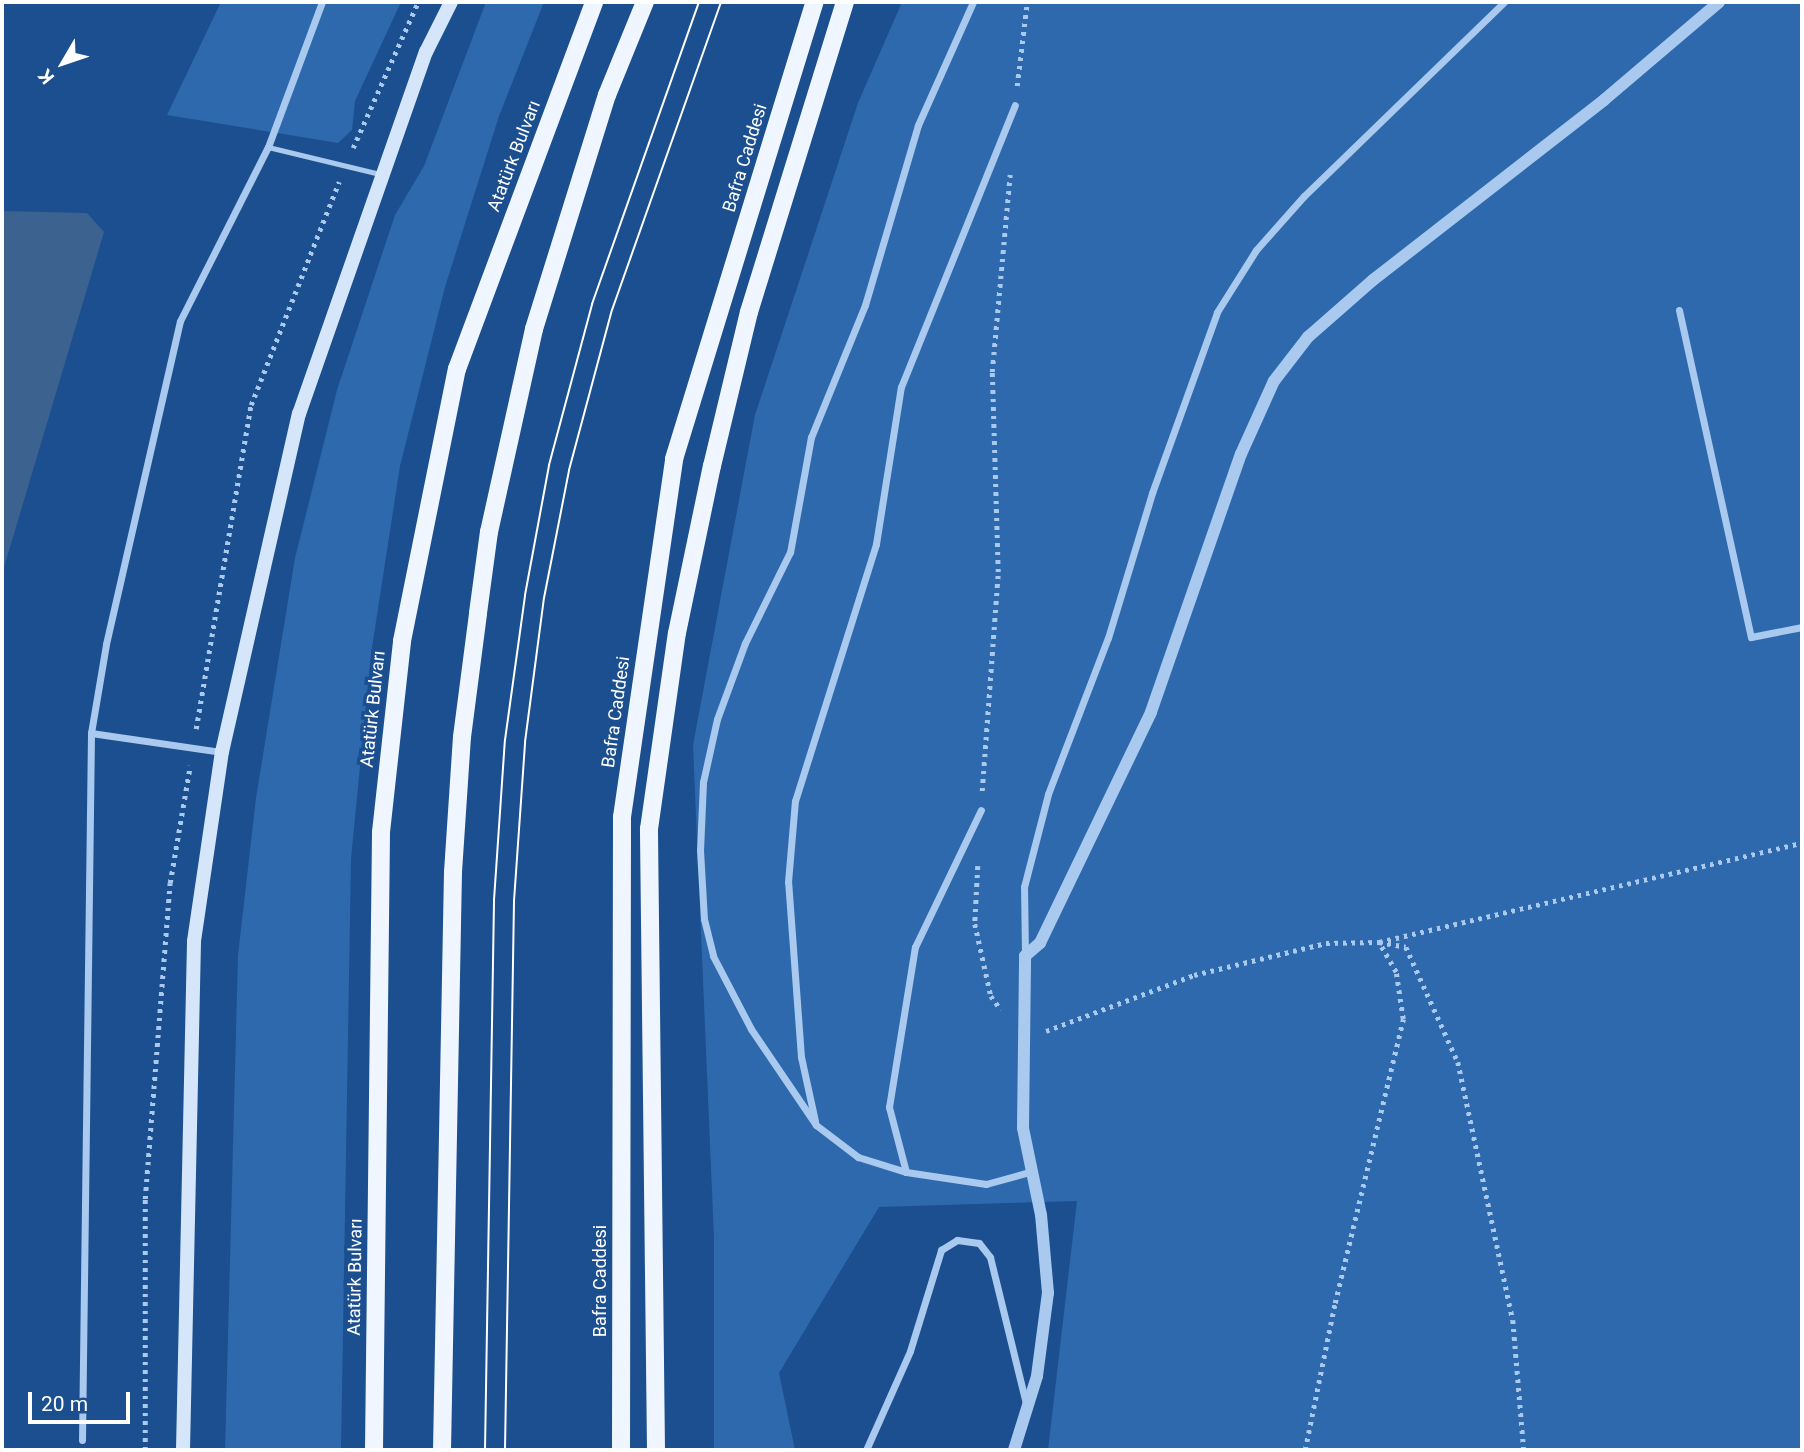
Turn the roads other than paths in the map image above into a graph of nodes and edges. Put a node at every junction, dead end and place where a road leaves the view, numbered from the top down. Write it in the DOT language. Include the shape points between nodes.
graph roads {
  1 [pos="322,2"];
  2 [pos="451,2"];
  3 [pos="594,2"];
  4 [pos="645,2"];
  5 [pos="815,2"];
  6 [pos="845,2"];
  7 [pos="974,2"];
  8 [pos="1504,2"];
  9 [pos="1719,2"];
  10 [pos="1015,105"];
  11 [pos="268,147"];
  12 [pos="383,175"];
  13 [pos="1679,310"];
  14 [pos="1802,627"];
  15 [pos="91,733"];
  16 [pos="222,752"];
  17 [pos="981,810"];
  18 [pos="1025,956"];
  19 [pos="816,1125"];
  20 [pos="1033,1171"];
  21 [pos="906,1172"];
  22 [pos="1027,1408"];
  23 [pos="82,1440"];
  24 [pos="183,1450"];
  25 [pos="374,1450"];
  26 [pos="442,1450"];
  27 [pos="621,1450"];
  28 [pos="656,1450"];
  29 [pos="866,1450"];
  30 [pos="1014,1450"];
  1 -- 11 [label="street"];
  2 -- 12 [label="main road" via="426,52"];
  3 -- 25 [label="main road, Atatürk Bulvarı" via="457,369 402,640 381,832"];
  4 -- 26 [label="main road" via="607,96 534,329 489,532 462,737 453,872"];
  5 -- 27 [label="main road, Bafra Caddesi" via="674,459 622,817"];
  6 -- 28 [label="main road" via="749,312 712,466 677,633 649,829"];
  7 -- 19 [label="street" via="918,125 865,305 811,437 790,552 745,643 718,719 703,782 700,850 704,919 713,956 751,1029"];
  8 -- 18 [label="street" via="1304,196 1256,250 1217,312 1152,493 1108,638 1048,794 1024,887"];
  9 -- 18 [label="street" via="1604,100 1373,280 1308,337 1274,381 1241,454 1151,712 1040,943"];
  10 -- 19 [label="street" via="901,387 876,544 795,801 788,882 793,964 801,1057"];
  11 -- 12 [label="lane"];
  11 -- 15 [label="street" via="180,321 132,517"];
  12 -- 16 [label="main road" via="299,414"];
  13 -- 14 [label="street" via="1751,637"];
  15 -- 16 [label="street"];
  15 -- 23 [label="street"];
  16 -- 24 [label="main road" via="194,941"];
  17 -- 21 [label="street" via="915,947 889,1107"];
  18 -- 20 [label="street" via="1023,1128"];
  19 -- 21 [label="street" via="858,1157"];
  20 -- 21 [label="street" via="986,1184"];
  20 -- 22 [label="street" via="1048,1293 1037,1376"];
  22 -- 29 [label="street" via="990,1257 979,1243 957,1240 941,1250 910,1351"];
  22 -- 30 [label="street"];
}
